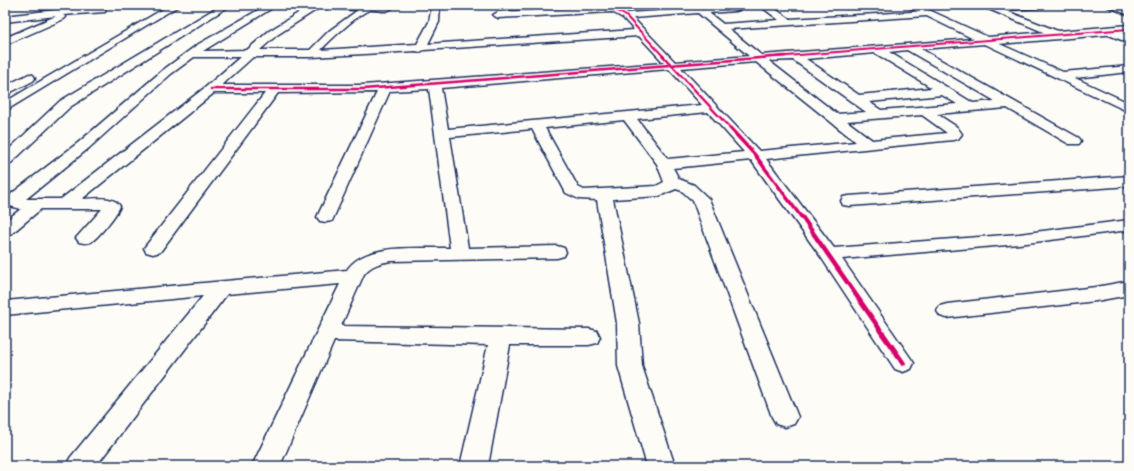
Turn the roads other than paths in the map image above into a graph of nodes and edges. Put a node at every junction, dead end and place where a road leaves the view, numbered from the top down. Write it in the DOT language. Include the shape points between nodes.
graph roads {
  1 [pos="88,5"];
  2 [pos="93,5"];
  3 [pos="176,5"];
  4 [pos="227,5"];
  5 [pos="273,5"];
  6 [pos="311,5"];
  7 [pos="318,5"];
  8 [pos="436,5"];
  9 [pos="494,5"];
  10 [pos="763,5"];
  11 [pos="909,5"];
  12 [pos="1038,5"];
  13 [pos="1108,5"];
  14 [pos="369,6"];
  15 [pos="611,7"];
  16 [pos="987,7"];
  17 [pos="387,8"];
  18 [pos="736,8"];
  19 [pos="838,8"];
  20 [pos="879,8"];
  21 [pos="102,10"];
  22 [pos="75,11"];
  23 [pos="701,11"];
  24 [pos="1129,12"];
  25 [pos="926,13"];
  26 [pos="892,15"];
  27 [pos="626,16"];
  28 [pos="17,17"];
  29 [pos="856,18"];
  30 [pos="5,19"];
  31 [pos="5,22"];
  32 [pos="501,22"];
  33 [pos="789,22"];
  34 [pos="722,27"];
  35 [pos="1129,29"];
  36 [pos="1108,32"];
  37 [pos="642,33"];
  38 [pos="1059,35"];
  39 [pos="1129,40"];
  40 [pos="986,41"];
  41 [pos="5,42"];
  42 [pos="510,43"];
  43 [pos="909,47"];
  44 [pos="420,49"];
  45 [pos="878,50"];
  46 [pos="192,54"];
  47 [pos="248,54"];
  48 [pos="312,54"];
  49 [pos="795,56"];
  50 [pos="759,59"];
  51 [pos="672,66"];
  52 [pos="1129,69"];
  53 [pos="36,75"];
  54 [pos="1061,76"];
  55 [pos="435,85"];
  56 [pos="385,88"];
  57 [pos="211,89"];
  58 [pos="274,90"];
  59 [pos="5,91"];
  60 [pos="945,91"];
  61 [pos="855,98"];
  62 [pos="1010,104"];
  63 [pos="5,107"];
  64 [pos="970,107"];
  65 [pos="711,108"];
  66 [pos="1129,108"];
  67 [pos="923,110"];
  68 [pos="878,114"];
  69 [pos="628,116"];
  70 [pos="834,118"];
  71 [pos="536,125"];
  72 [pos="442,134"];
  73 [pos="1074,141"];
  74 [pos="869,145"];
  75 [pos="756,155"];
  76 [pos="5,160"];
  77 [pos="664,164"];
  78 [pos="1129,181"];
  79 [pos="672,182"];
  80 [pos="604,195"];
  81 [pos="849,201"];
  82 [pos="37,204"];
  83 [pos="65,204"];
  84 [pos="326,217"];
  85 [pos="1129,225"];
  86 [pos="5,230"];
  87 [pos="84,238"];
  88 [pos="153,248"];
  89 [pos="557,252"];
  90 [pos="460,254"];
  91 [pos="829,254"];
  92 [pos="353,276"];
  93 [pos="222,288"];
  94 [pos="1129,288"];
  95 [pos="5,308"];
  96 [pos="947,311"];
  97 [pos="327,333"];
  98 [pos="501,337"];
  99 [pos="589,337"];
  100 [pos="903,363"];
  101 [pos="785,417"];
  102 [pos="80,466"];
  103 [pos="266,466"];
  104 [pos="474,466"];
  105 [pos="661,466"];
  1 -- 2 [label="street"];
  3 -- 63 [label="street"];
  4 -- 76 [label="street" via="65,104"];
  5 -- 46 [label="street"];
  6 -- 7 [label="street"];
  7 -- 14 [label="street"];
  7 -- 47 [label="street" via="273,33"];
  8 -- 44 [label="street" via="434,22"];
  9 -- 32 [label="street"];
  10 -- 33 [label="street"];
  11 -- 25 [label="street"];
  12 -- 16 [label="street"];
  13 -- 24 [label="street"];
  14 -- 17 [label="street"];
  14 -- 48 [label="street" via="340,25"];
  15 -- 27 [label="street"];
  15 -- 32 [label="street"];
  16 -- 38 [label="street"];
  18 -- 23 [label="street"];
  19 -- 29 [label="street"];
  20 -- 26 [label="street"];
  21 -- 22 [label="street"];
  22 -- 28 [label="street"];
  22 -- 41 [label="street"];
  23 -- 27 [label="street"];
  23 -- 34 [label="street"];
  25 -- 26 [label="street"];
  25 -- 40 [label="street"];
  26 -- 29 [label="street"];
  27 -- 37 [label="street"];
  28 -- 30 [label="street"];
  28 -- 31 [label="street"];
  29 -- 33 [label="street"];
  32 -- 42 [label="street"];
  33 -- 34 [label="street"];
  34 -- 50 [label="street"];
  35 -- 36 [label="street"];
  36 -- 38 [label="street"];
  36 -- 39 [label="street"];
  37 -- 42 [label="street"];
  37 -- 51 [label="street"];
  38 -- 40 [label="street"];
  40 -- 43 [label="street"];
  40 -- 54 [label="street"];
  42 -- 44 [label="street"];
  43 -- 45 [label="street"];
  43 -- 62 [label="street"];
  44 -- 48 [label="street"];
  45 -- 49 [label="street"];
  45 -- 60 [label="street"];
  46 -- 47 [label="street"];
  46 -- 82 [label="street" via="17,198 16,202"];
  47 -- 48 [label="street"];
  47 -- 57 [label="street"];
  49 -- 50 [label="street"];
  49 -- 61 [label="street"];
  50 -- 51 [label="street"];
  50 -- 70 [label="street"];
  51 -- 55 [label="street"];
  51 -- 65 [label="street"];
  52 -- 54 [label="street"];
  53 -- 59 [label="street"];
  54 -- 66 [label="street"];
  55 -- 56 [label="street"];
  55 -- 72 [label="street"];
  56 -- 58 [label="street"];
  56 -- 84 [label="street"];
  57 -- 58 [label="street"];
  57 -- 83 [label="street"];
  58 -- 88 [label="street"];
  60 -- 61 [label="street"];
  60 -- 64 [label="street"];
  61 -- 68 [label="street"];
  62 -- 64 [label="street"];
  62 -- 73 [label="street"];
  64 -- 67 [label="street"];
  65 -- 69 [label="street"];
  65 -- 75 [label="street"];
  67 -- 68 [label="street"];
  67 -- 74 [label="street" via="955,134 943,138"];
  68 -- 70 [label="street"];
  69 -- 71 [label="street"];
  69 -- 77 [label="street"];
  70 -- 74 [label="street"];
  71 -- 72 [label="street"];
  71 -- 80 [label="street" via="572,190 579,194"];
  72 -- 90 [label="street"];
  74 -- 75 [label="street"];
  75 -- 77 [label="street"];
  75 -- 91 [label="street"];
  77 -- 79 [label="street"];
  78 -- 81 [label="street"];
  79 -- 80 [label="street" via="669,187 659,191"];
  79 -- 101 [label="street" via="688,188 701,199"];
  80 -- 105 [label="street" via="628,323 630,366"];
  82 -- 83 [label="street"];
  82 -- 86 [label="street"];
  83 -- 87 [label="street" via="104,203 112,206"];
  85 -- 91 [label="street" via="1019,239"];
  89 -- 90 [label="street"];
  90 -- 92 [label="street" via="374,258 361,263"];
  91 -- 100 [label="street"];
  92 -- 93 [label="street"];
  92 -- 97 [label="street"];
  93 -- 95 [label="street"];
  93 -- 102 [label="street"];
  94 -- 96 [label="street"];
  97 -- 98 [label="street"];
  97 -- 103 [label="street"];
  98 -- 99 [label="street"];
  98 -- 104 [label="street"];
}
